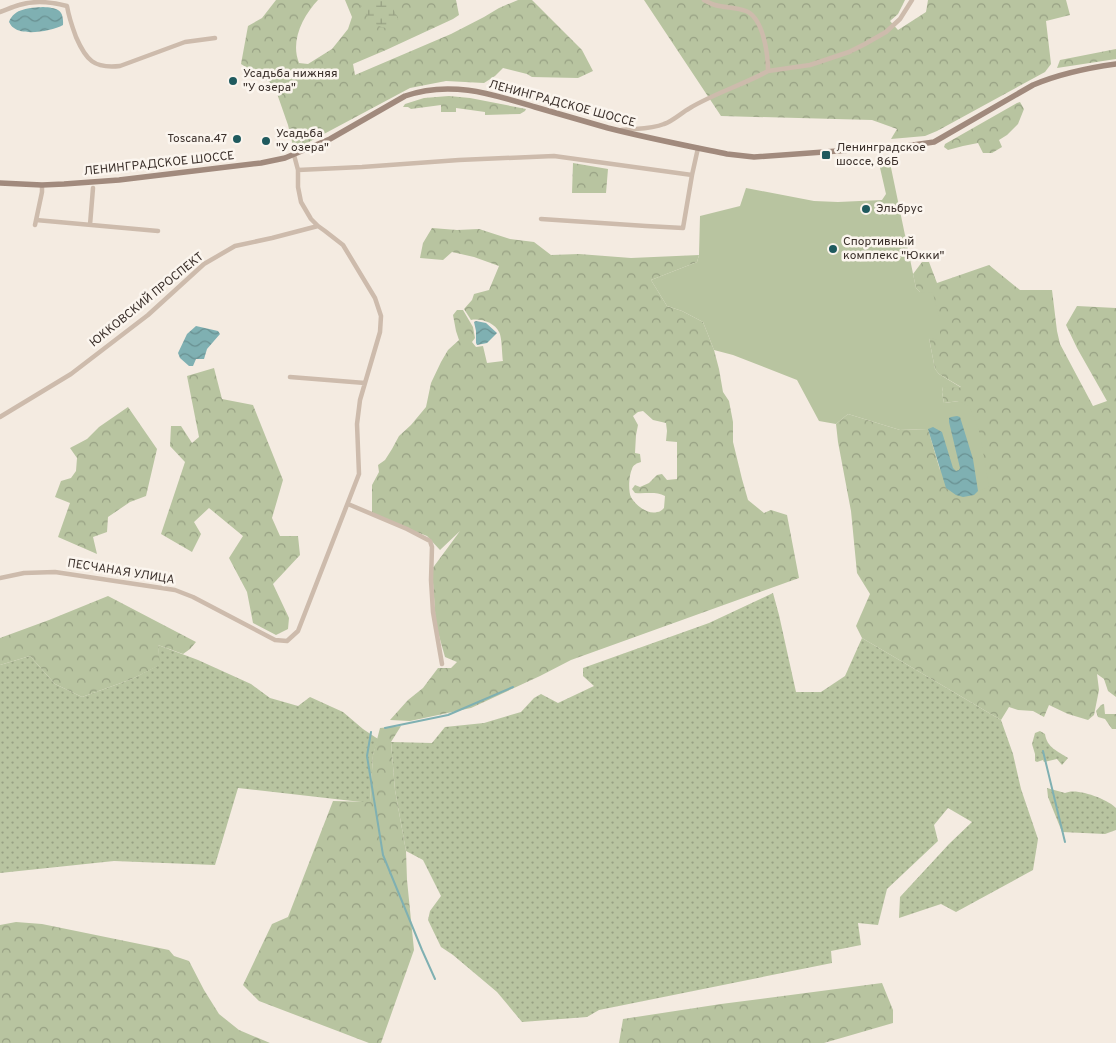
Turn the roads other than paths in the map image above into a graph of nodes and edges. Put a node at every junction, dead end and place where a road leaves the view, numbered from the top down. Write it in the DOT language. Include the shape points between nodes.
graph roads {
  1 [pos="704,0"];
  2 [pos="912,0"];
  3 [pos="0,12"];
  4 [pos="215,38"];
  5 [pos="1116,64"];
  6 [pos="768,70"];
  7 [pos="618,130"];
  8 [pos="698,148"];
  9 [pos="294,155"];
  10 [pos="298,170"];
  11 [pos="692,175"];
  12 [pos="0,183"];
  13 [pos="42,185"];
  14 [pos="93,188"];
  15 [pos="541,219"];
  16 [pos="90,225"];
  17 [pos="318,226"];
  18 [pos="158,230"];
  19 [pos="290,377"];
  20 [pos="365,383"];
  21 [pos="0,417"];
  22 [pos="348,504"];
  23 [pos="0,578"];
  24 [pos="442,664"];
  1 -- 6 [label="street" via="745,10 754,16 765,40"];
  2 -- 6 [label="street" via="900,19 865,44 810,65"];
  3 -- 4 [label="street" via="20,4 44,2 67,6 69,19 86,57 98,65 109,67 185,42"];
  5 -- 8 [label="main road, ЛЕНИНГРАДСКОЕ ШОССЕ" via="1049,78 934,142 754,156"];
  6 -- 7 [label="street" via="716,94 665,124"];
  7 -- 8 [label="main road, ЛЕНИНГРАДСКОЕ ШОССЕ"];
  7 -- 9 [label="main road, ЛЕНИНГРАДСКОЕ ШОССЕ" via="482,92 448,88 405,96 330,139"];
  8 -- 11 [label="street"];
  9 -- 10 [label="street"];
  9 -- 13 [label="main road, ЛЕНИНГРАДСКОЕ ШОССЕ" via="261,163 175,174"];
  10 -- 11 [label="street" via="554,156"];
  10 -- 17 [label="street" via="301,202"];
  11 -- 15 [label="street" via="683,228"];
  12 -- 13 [label="main road, ЛЕНИНГРАДСКОЕ ШОССЕ"];
  13 -- 16 [label="street" via="35,222"];
  14 -- 16 [label="street"];
  16 -- 18 [label="street"];
  17 -- 20 [label="street" via="343,246 375,298 381,316 380,332"];
  17 -- 21 [label="street, ЮККОВСКИЙ ПРОСПЕКТ" via="235,246 204,264 148,316 71,374"];
  19 -- 20 [label="street"];
  20 -- 22 [label="street" via="357,424 359,474"];
  22 -- 23 [label="street, ПЕСЧАНАЯ УЛИЦА" via="298,631 288,642 275,640 175,590 55,572"];
  22 -- 24 [label="street" via="430,541 433,612"];
}
